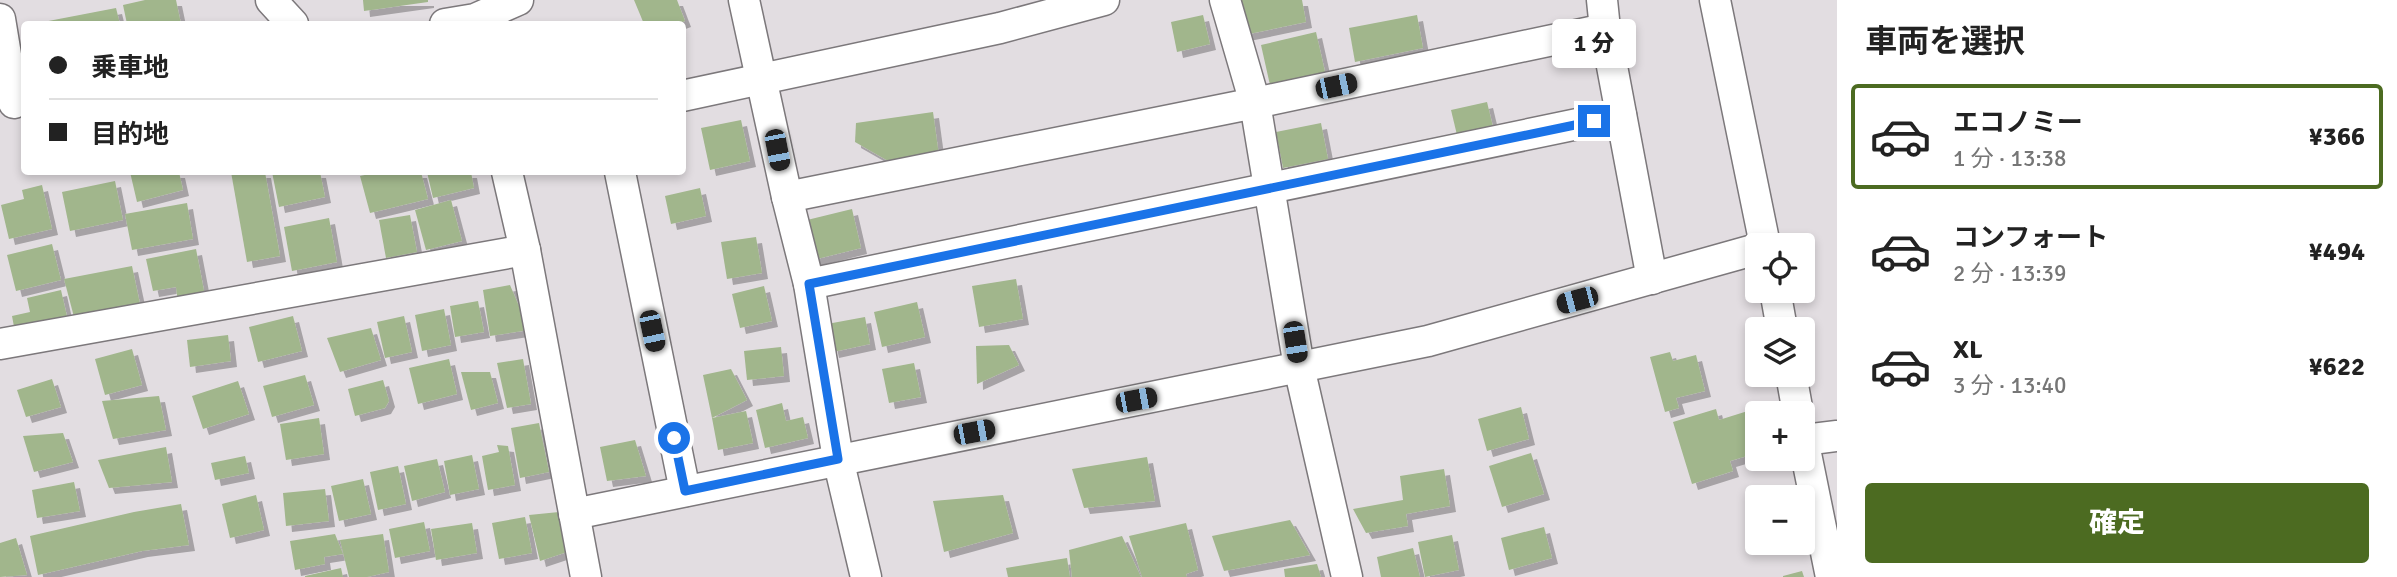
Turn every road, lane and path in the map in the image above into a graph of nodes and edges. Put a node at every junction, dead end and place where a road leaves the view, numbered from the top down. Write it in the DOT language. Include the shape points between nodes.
graph roads {
  1 [pos="271,0"];
  2 [pos="518,0"];
  3 [pos="744,0"];
  4 [pos="1104,0"];
  5 [pos="1225,0"];
  6 [pos="1716,0"];
  7 [pos="1604,14"];
  8 [pos="475,15"];
  9 [pos="0,19"];
  10 [pos="290,21"];
  11 [pos="455,21"];
  12 [pos="763,80"];
  13 [pos="686,95"];
  14 [pos="13,103"];
  15 [pos="1255,103"];
  16 [pos="1621,115"];
  17 [pos="508,175"];
  18 [pos="621,175"];
  19 [pos="1270,190"];
  20 [pos="787,197"];
  21 [pos="1763,233"];
  22 [pos="525,250"];
  23 [pos="1745,252"];
  24 [pos="1652,279"];
  25 [pos="809,284"];
  26 [pos="0,344"];
  27 [pos="1299,367"];
  28 [pos="1815,432"];
  29 [pos="1837,436"];
  30 [pos="838,459"];
  31 [pos="1810,471"];
  32 [pos="685,491"];
  33 [pos="574,514"];
  34 [pos="586,577"];
  35 [pos="866,577"];
  36 [pos="1347,577"];
  37 [pos="1831,577"];
  1 -- 10 [label="street"];
  2 -- 8 [label="street"];
  3 -- 12 [label="street"];
  4 -- 12 [label="street" via="1000,28"];
  5 -- 15 [label="street"];
  6 -- 21 [label="street"];
  7 -- 15 [label="street"];
  7 -- 16 [label="street"];
  8 -- 11 [label="street"];
  9 -- 14 [label="street"];
  12 -- 13 [label="street"];
  12 -- 20 [label="street"];
  15 -- 19 [label="street"];
  15 -- 20 [label="street"];
  16 -- 19 [label="street"];
  16 -- 24 [label="street"];
  17 -- 22 [label="street"];
  18 -- 32 [label="street"];
  19 -- 25 [label="street"];
  19 -- 27 [label="street"];
  20 -- 25 [label="street"];
  22 -- 26 [label="street"];
  22 -- 33 [label="street"];
  23 -- 24 [label="street"];
  24 -- 27 [label="street" via="1428,341"];
  25 -- 30 [label="street"];
  27 -- 30 [label="street"];
  27 -- 36 [label="street"];
  28 -- 29 [label="street"];
  30 -- 32 [label="street"];
  30 -- 35 [label="street"];
  31 -- 37 [label="street"];
  32 -- 33 [label="street"];
  33 -- 34 [label="street"];
}
